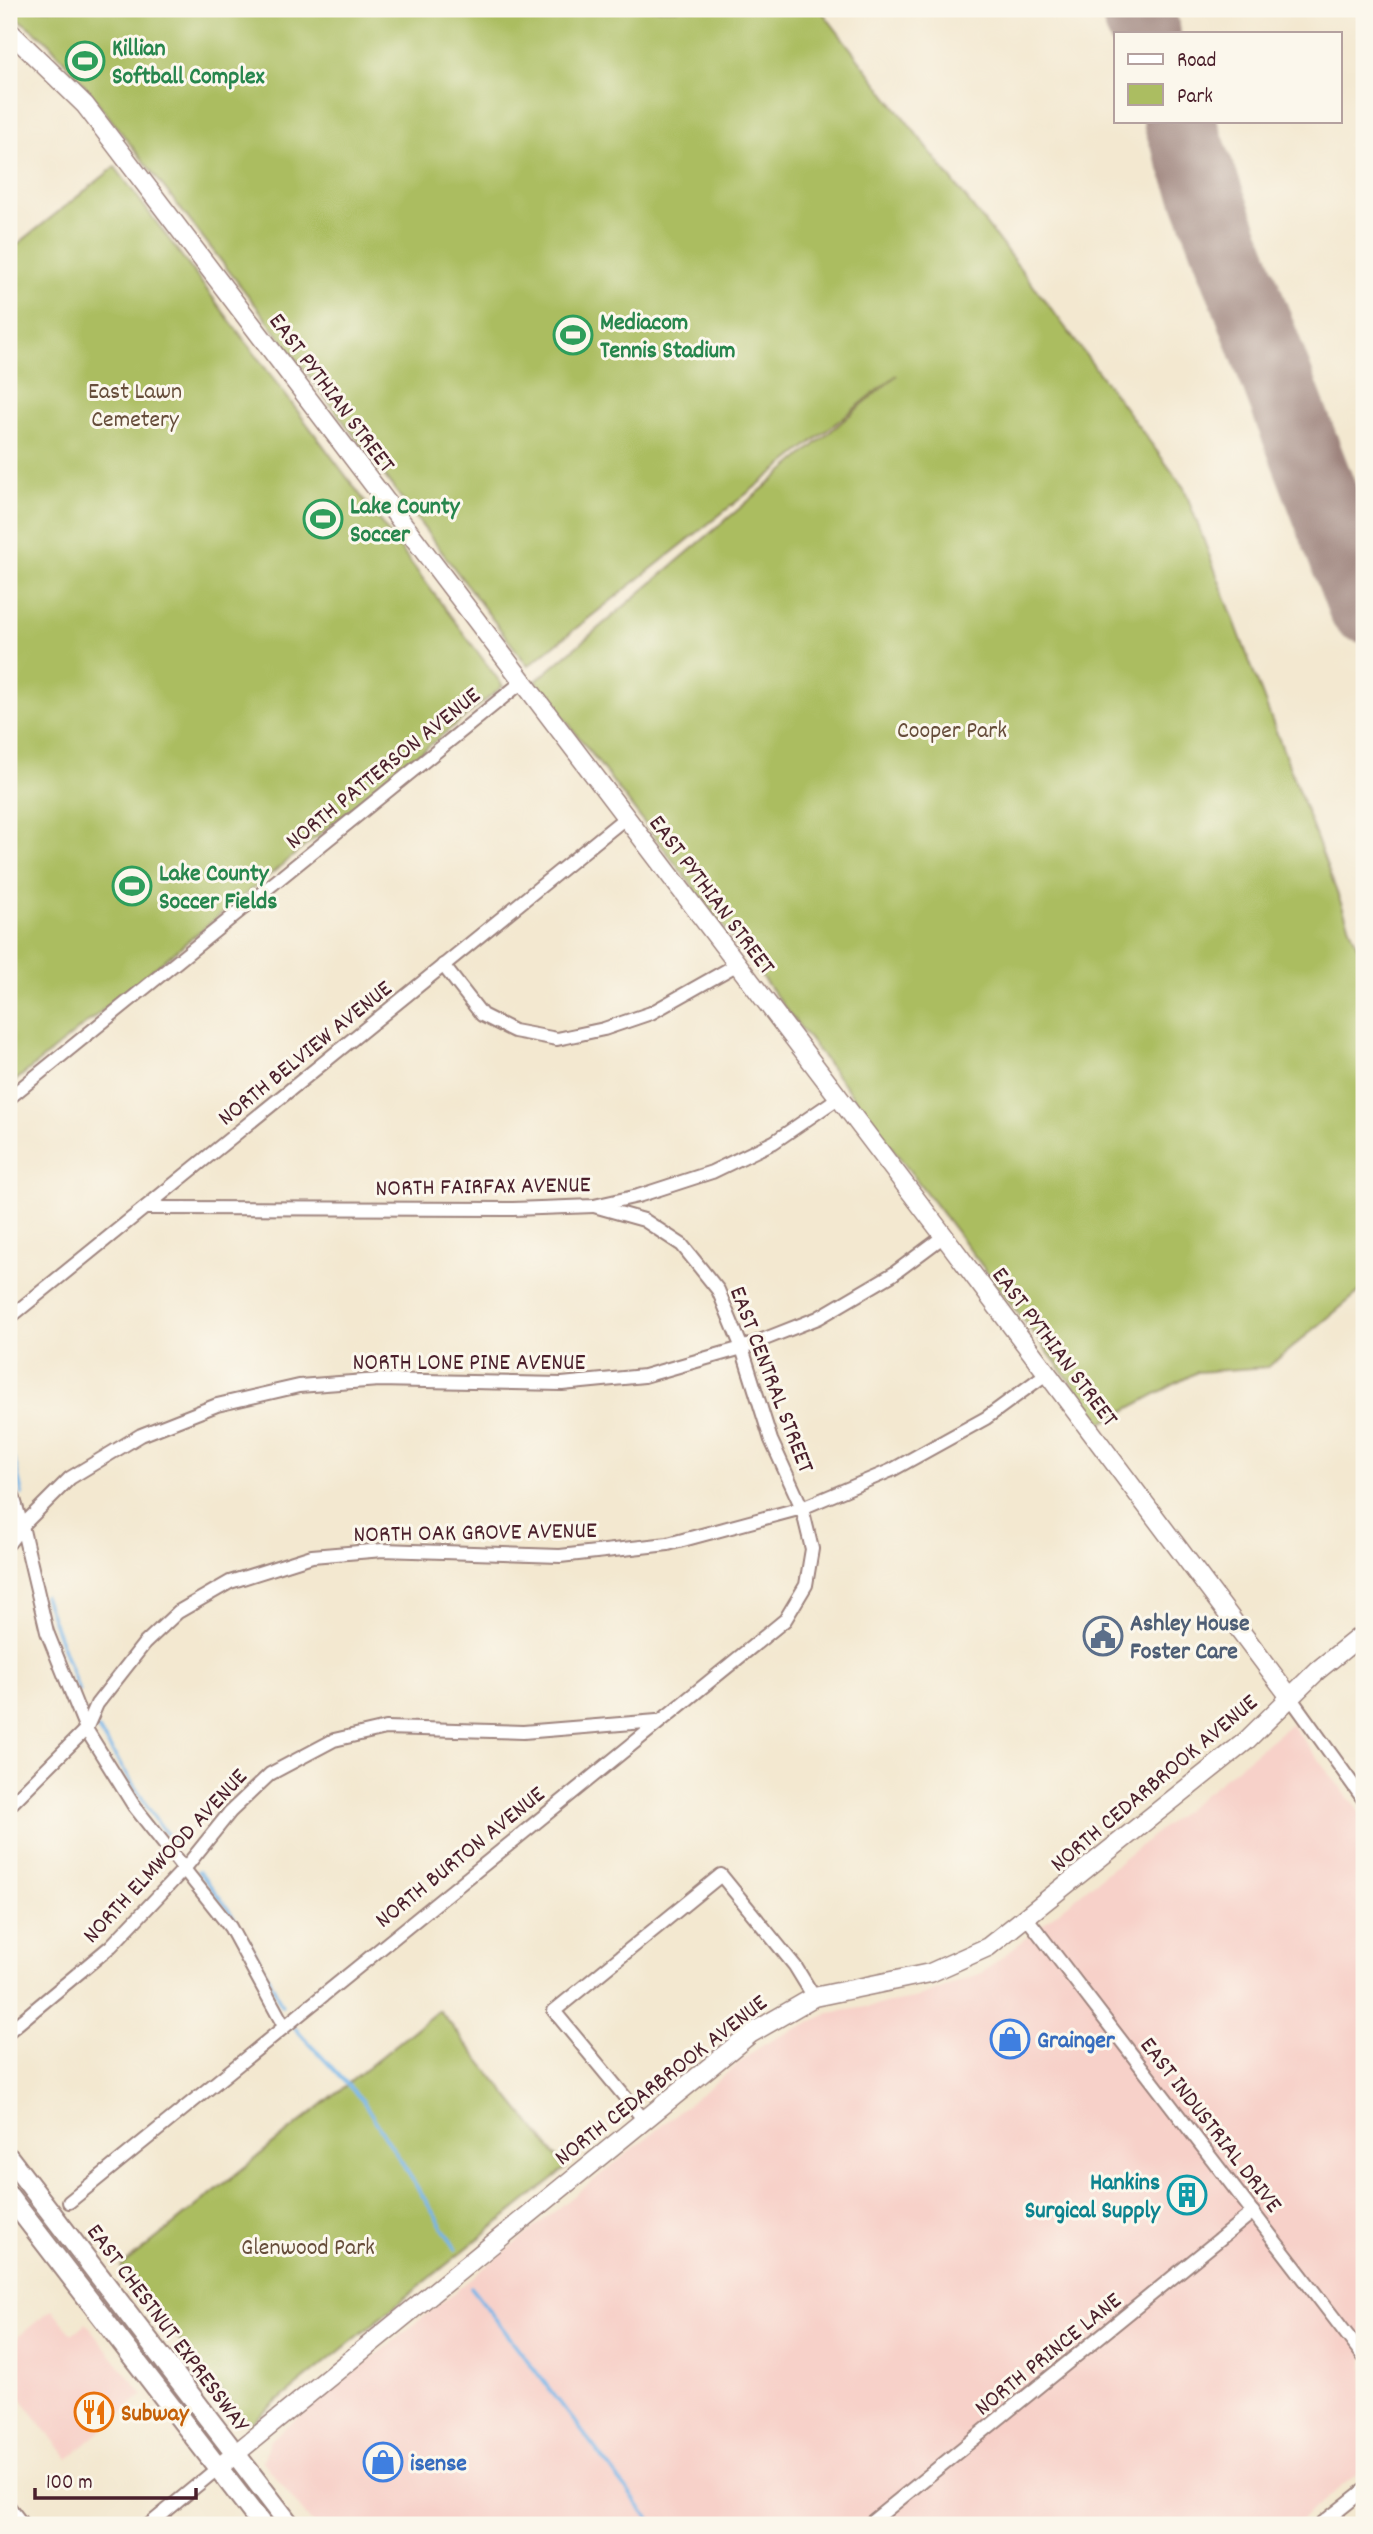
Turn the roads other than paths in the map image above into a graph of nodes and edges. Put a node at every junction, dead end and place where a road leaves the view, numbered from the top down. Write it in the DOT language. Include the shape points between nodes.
graph roads {
  1 [pos="9,31"];
  2 [pos="522,682"];
  3 [pos="625,818"];
  4 [pos="443,965"];
  5 [pos="736,965"];
  6 [pos="9,1098"];
  7 [pos="838,1098"];
  8 [pos="638,1196"];
  9 [pos="594,1206"];
  10 [pos="145,1208"];
  11 [pos="644,1220"];
  12 [pos="944,1236"];
  13 [pos="9,1318"];
  14 [pos="742,1348"];
  15 [pos="1046,1374"];
  16 [pos="9,1482"];
  17 [pos="802,1508"];
  18 [pos="22,1526"];
  19 [pos="9,1543"];
  20 [pos="1364,1633"];
  21 [pos="1290,1698"];
  22 [pos="657,1721"];
  23 [pos="614,1725"];
  24 [pos="86,1729"];
  25 [pos="625,1747"];
  26 [pos="1364,1800"];
  27 [pos="9,1806"];
  28 [pos="185,1868"];
  29 [pos="1027,1917"];
  30 [pos="814,1997"];
  31 [pos="284,2026"];
  32 [pos="9,2031"];
  33 [pos="644,2120"];
  34 [pos="9,2158"];
  35 [pos="31,2187"];
  36 [pos="10,2201"];
  37 [pos="69,2202"];
  38 [pos="1253,2212"];
  39 [pos="1364,2357"];
  40 [pos="235,2454"];
  41 [pos="218,2468"];
  42 [pos="1364,2490"];
  43 [pos="9,2507"];
  44 [pos="23,2525"];
  45 [pos="149,2525"];
  46 [pos="262,2525"];
  47 [pos="290,2525"];
  48 [pos="868,2525"];
  49 [pos="1320,2525"];
  1 -- 2 [label="street, EAST PYTHIAN STREET" via="85,105"];
  2 -- 3 [label="street, EAST PYTHIAN STREET"];
  2 -- 6 [label="street, NORTH PATTERSON AVENUE"];
  3 -- 4 [label="street, NORTH BELVIEW AVENUE"];
  3 -- 5 [label="street, EAST PYTHIAN STREET"];
  4 -- 5 [label="street" via="482,1015 514,1031 557,1039 651,1013"];
  4 -- 10 [label="street, NORTH BELVIEW AVENUE"];
  5 -- 7 [label="street, EAST PYTHIAN STREET"];
  7 -- 8 [label="street, NORTH FAIRFAX AVENUE" via="774,1142 712,1172"];
  7 -- 12 [label="street, EAST PYTHIAN STREET"];
  8 -- 9 [label="street, NORTH FAIRFAX AVENUE"];
  8 -- 11 [label="street"];
  9 -- 10 [label="street, NORTH FAIRFAX AVENUE"];
  9 -- 11 [label="street, EAST CENTRAL STREET"];
  10 -- 13 [label="street, NORTH BELVIEW AVENUE"];
  11 -- 14 [label="street, EAST CENTRAL STREET" via="682,1245 718,1290"];
  12 -- 14 [label="street, NORTH LONE PINE AVENUE" via="893,1274 818,1318"];
  12 -- 15 [label="street, EAST PYTHIAN STREET"];
  14 -- 17 [label="street, EAST CENTRAL STREET" via="771,1440"];
  14 -- 18 [label="street, NORTH LONE PINE AVENUE" via="644,1376 562,1384 366,1381 299,1386 217,1405 141,1435 70,1478"];
  15 -- 17 [label="street, NORTH OAK GROVE AVENUE" via="986,1418 892,1470"];
  15 -- 21 [label="street, EAST PYTHIAN STREET"];
  16 -- 18 [label="street"];
  17 -- 22 [label="street, NORTH BURTON AVENUE" via="812,1549 806,1584 785,1620"];
  17 -- 24 [label="street, NORTH OAK GROVE AVENUE" via="668,1544 560,1556 383,1550 312,1556 230,1582 178,1612 144,1644 97,1704"];
  18 -- 19 [label="street, NORTH LONE PINE AVENUE"];
  18 -- 24 [label="street" via="47,1632"];
  20 -- 21 [label="street, NORTH CEDARBROOK AVENUE"];
  21 -- 26 [label="street, EAST PYTHIAN STREET"];
  21 -- 29 [label="street, NORTH CEDARBROOK AVENUE" via="1245,1741"];
  22 -- 23 [label="street, NORTH ELMWOOD AVENUE"];
  22 -- 25 [label="street, NORTH BURTON AVENUE"];
  23 -- 25 [label="street"];
  23 -- 28 [label="street, NORTH ELMWOOD AVENUE" via="523,1732 386,1728 334,1740 270,1774 230,1812"];
  24 -- 27 [label="street, NORTH OAK GROVE AVENUE"];
  24 -- 28 [label="street" via="134,1806"];
  25 -- 31 [label="street, NORTH BURTON AVENUE"];
  28 -- 31 [label="street" via="230,1927"];
  28 -- 32 [label="street, NORTH ELMWOOD AVENUE" via="111,1946"];
  29 -- 30 [label="street, NORTH CEDARBROOK AVENUE" via="988,1947 951,1966"];
  29 -- 38 [label="street, EAST INDUSTRIAL DRIVE"];
  30 -- 33 [label="street, NORTH CEDARBROOK AVENUE" via="750,2034"];
  30 -- 33 [label="street" via="795,1966 721,1875 554,2011"];
  31 -- 37 [label="street, NORTH BURTON AVENUE"];
  33 -- 40 [label="street, NORTH CEDARBROOK AVENUE"];
  34 -- 35 [label="main road, EAST CHESTNUT EXPRESSWAY"];
  35 -- 36 [label="street"];
  35 -- 40 [label="main road, EAST CHESTNUT EXPRESSWAY"];
  36 -- 41 [label="main road, EAST CHESTNUT EXPRESSWAY"];
  38 -- 39 [label="street, EAST INDUSTRIAL DRIVE"];
  38 -- 48 [label="street, NORTH PRINCE LANE"];
  40 -- 41 [label="street, NORTH CEDARBROOK AVENUE"];
  40 -- 47 [label="main road, EAST CHESTNUT EXPRESSWAY"];
  41 -- 45 [label="street, NORTH CEDARBROOK AVENUE"];
  41 -- 46 [label="main road, EAST CHESTNUT EXPRESSWAY"];
  42 -- 49 [label="street"];
  43 -- 44 [label="street"];
}
